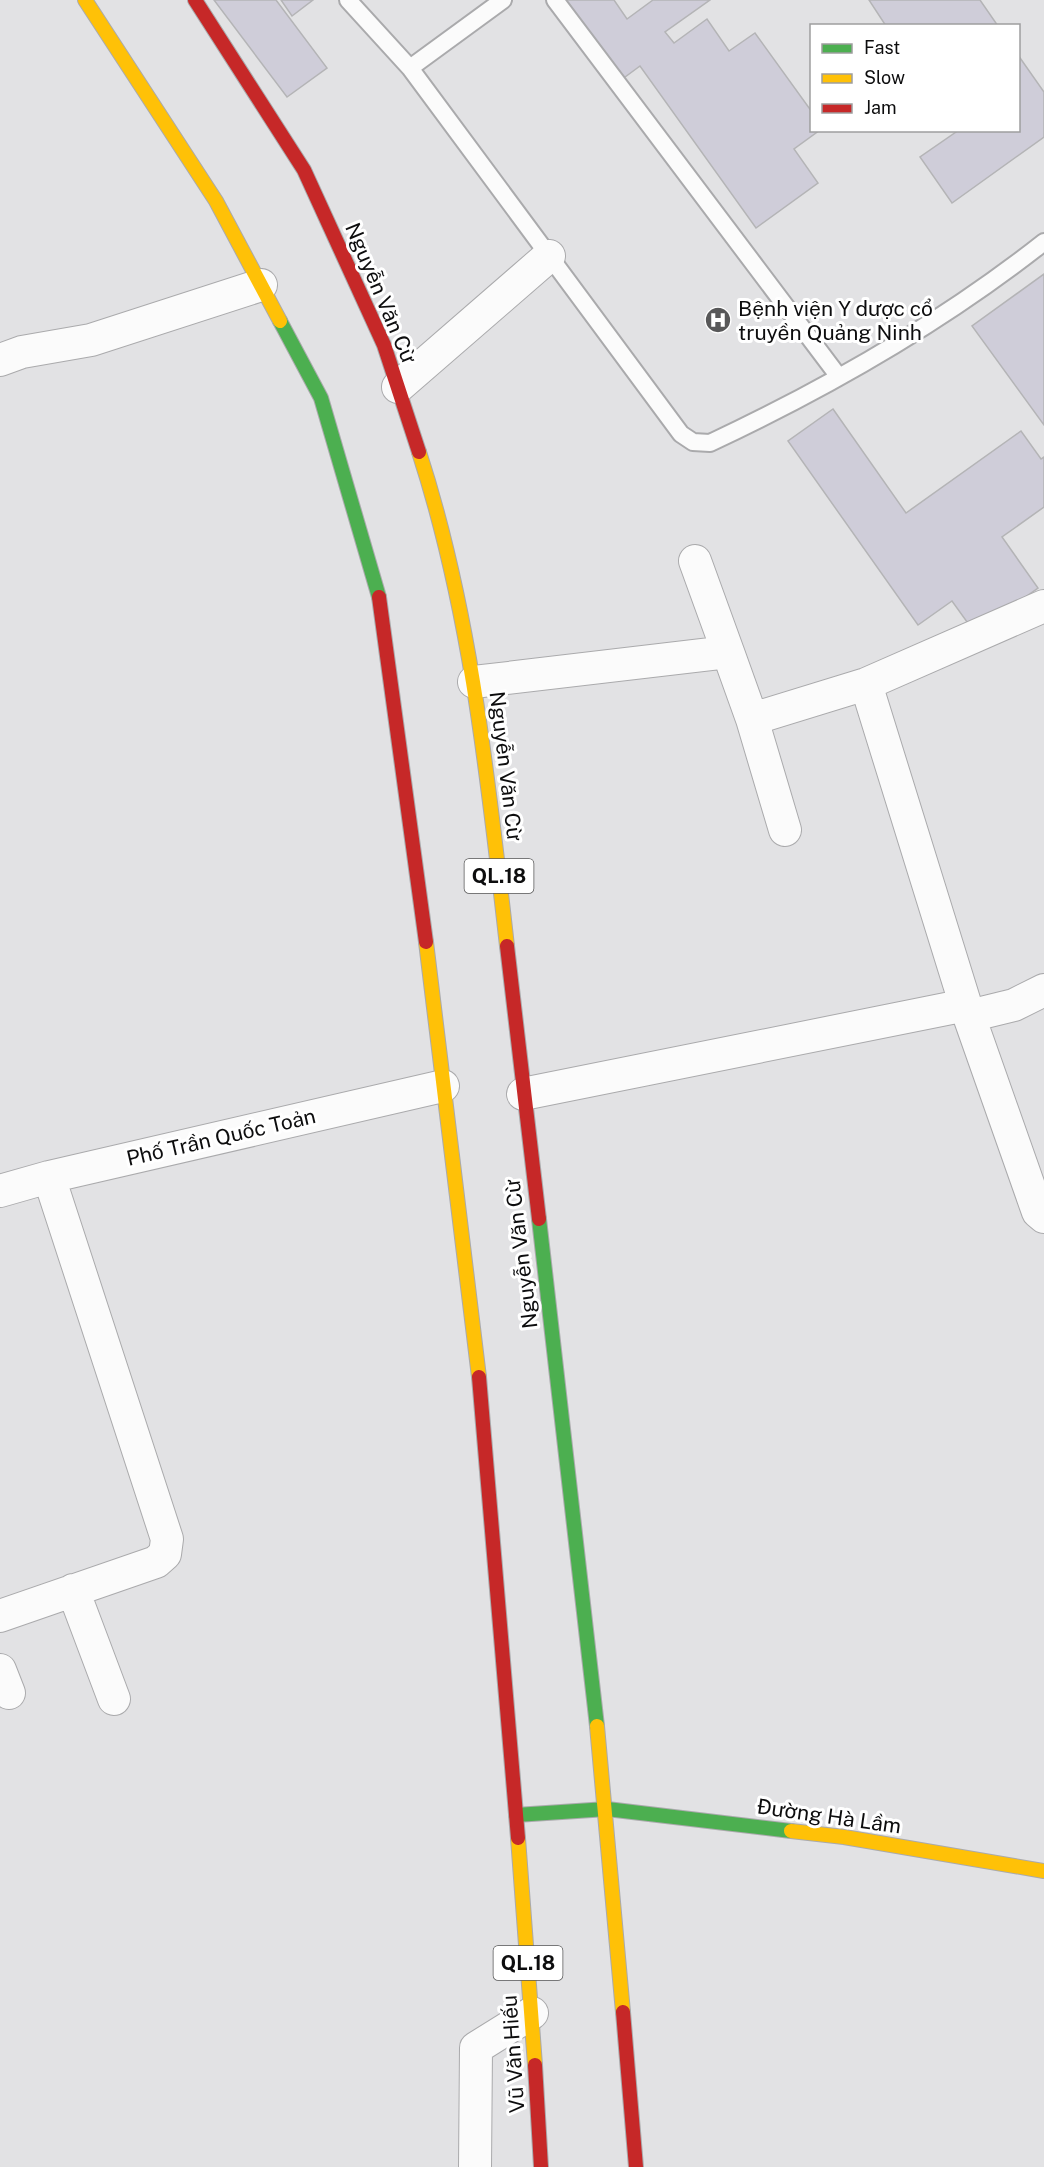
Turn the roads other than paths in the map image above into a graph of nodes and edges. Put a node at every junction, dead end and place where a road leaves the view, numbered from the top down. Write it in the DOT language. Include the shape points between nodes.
graph roads {
  1 [pos="85,0"];
  2 [pos="195,0"];
  3 [pos="348,0"];
  4 [pos="503,0"];
  5 [pos="555,0"];
  6 [pos="410,68"];
  7 [pos="1044,242"];
  8 [pos="549,256"];
  9 [pos="261,285"];
  10 [pos="0,360"];
  11 [pos="839,377"];
  12 [pos="398,387"];
  13 [pos="695,561"];
  14 [pos="1044,606"];
  15 [pos="728,652"];
  16 [pos="474,682"];
  17 [pos="866,684"];
  18 [pos="752,719"];
  19 [pos="785,830"];
  20 [pos="1044,990"];
  21 [pos="968,1010"];
  22 [pos="443,1086"];
  23 [pos="523,1094"];
  24 [pos="49,1177"];
  25 [pos="0,1191"];
  26 [pos="1044,1217"];
  27 [pos="73,1590"];
  28 [pos="0,1616"];
  29 [pos="114,1699"];
  30 [pos="607,1809"];
  31 [pos="516,1815"];
  32 [pos="1044,1870"];
  33 [pos="532,2013"];
  34 [pos="636,2162"];
  35 [pos="475,2167"];
  36 [pos="541,2167"];
  1 -- 9 [label="main road, QL.18" via="216,201"];
  2 -- 12 [label="main road, Nguyễn Văn Cừ / QL.18" via="304,170 384,345"];
  3 -- 6 [label="lane"];
  4 -- 6 [label="lane"];
  5 -- 11 [label="lane"];
  6 -- 8 [label="lane"];
  7 -- 11 [label="lane" via="1001,276"];
  8 -- 11 [label="lane" via="681,434 693,442 710,443"];
  8 -- 12 [label="street"];
  9 -- 10 [label="street" via="102,337"];
  9 -- 22 [label="main road, QL.18" via="321,398 379,595"];
  12 -- 16 [label="main road, Nguyễn Văn Cừ / QL.18" via="441,519"];
  13 -- 15 [label="street"];
  14 -- 17 [label="street"];
  15 -- 16 [label="street"];
  15 -- 18 [label="street"];
  16 -- 23 [label="main road, Nguyễn Văn Cừ / QL.18"];
  17 -- 18 [label="street"];
  17 -- 21 [label="street"];
  18 -- 19 [label="street"];
  20 -- 21 [label="street" via="1014,1005"];
  21 -- 23 [label="street"];
  21 -- 26 [label="street" via="1038,1212"];
  22 -- 24 [label="street, Phố Trần Quốc Toản"];
  22 -- 31 [label="main road, Vũ Văn Hiếu / QL.18" via="485,1425"];
  23 -- 30 [label="main road, Nguyễn Văn Cừ / QL.18"];
  24 -- 25 [label="street, Phố Trần Quốc Toản"];
  24 -- 27 [label="street" via="167,1539 165,1554 156,1562"];
  27 -- 28 [label="street"];
  27 -- 29 [label="street"];
  30 -- 31 [label="main road, Đường Hà Lầm"];
  30 -- 32 [label="main road, Đường Hà Lầm" via="844,1837"];
  30 -- 34 [label="main road, QL.18"];
  31 -- 33 [label="main road, Vũ Văn Hiếu / QL.18"];
  33 -- 35 [label="street" via="476,2048"];
  33 -- 36 [label="main road, Vũ Văn Hiếu / QL.18"];
}
